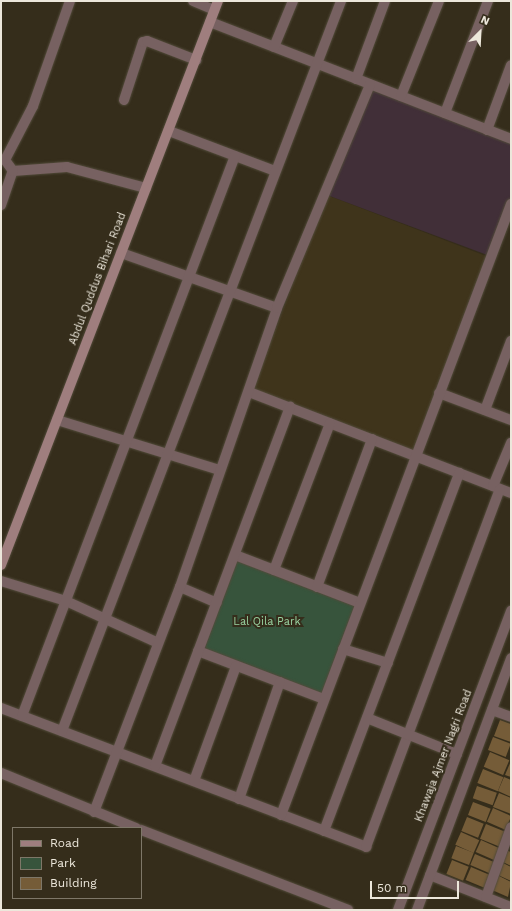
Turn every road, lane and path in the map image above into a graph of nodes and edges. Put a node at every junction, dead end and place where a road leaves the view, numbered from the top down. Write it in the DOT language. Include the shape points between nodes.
graph roads {
  1 [pos="70,1"];
  2 [pos="194,1"];
  3 [pos="293,1"];
  4 [pos="341,1"];
  5 [pos="386,1"];
  6 [pos="439,1"];
  7 [pos="488,1"];
  8 [pos="216,6"];
  9 [pos="210,22"];
  10 [pos="274,47"];
  11 [pos="196,60"];
  12 [pos="316,63"];
  13 [pos="511,65"];
  14 [pos="356,79"];
  15 [pos="370,85"];
  16 [pos="401,96"];
  17 [pos="124,100"];
  18 [pos="445,113"];
  19 [pos="487,130"];
  20 [pos="168,131"];
  21 [pos="511,139"];
  22 [pos="235,156"];
  23 [pos="13,171"];
  24 [pos="275,171"];
  25 [pos="146,188"];
  26 [pos="511,204"];
  27 [pos="1,205"];
  28 [pos="508,221"];
  29 [pos="121,253"];
  30 [pos="189,277"];
  31 [pos="229,292"];
  32 [pos="277,308"];
  33 [pos="511,341"];
  34 [pos="507,362"];
  35 [pos="249,392"];
  36 [pos="439,393"];
  37 [pos="290,407"];
  38 [pos="485,410"];
  39 [pos="57,420"];
  40 [pos="511,420"];
  41 [pos="330,423"];
  42 [pos="372,439"];
  43 [pos="127,440"];
  44 [pos="511,443"];
  45 [pos="168,453"];
  46 [pos="415,457"];
  47 [pos="220,470"];
  48 [pos="459,474"];
  49 [pos="496,488"];
  50 [pos="511,493"];
  51 [pos="4,548"];
  52 [pos="235,555"];
  53 [pos="1,565"];
  54 [pos="274,570"];
  55 [pos="1,582"];
  56 [pos="317,586"];
  57 [pos="180,587"];
  58 [pos="66,601"];
  59 [pos="216,603"];
  60 [pos="360,603"];
  61 [pos="511,611"];
  62 [pos="105,619"];
  63 [pos="158,643"];
  64 [pos="343,649"];
  65 [pos="198,651"];
  66 [pos="511,658"];
  67 [pos="388,663"];
  68 [pos="236,666"];
  69 [pos="280,682"];
  70 [pos="324,699"];
  71 [pos="1,708"];
  72 [pos="492,710"];
  73 [pos="22,716"];
  74 [pos="511,717"];
  75 [pos="367,718"];
  76 [pos="62,731"];
  77 [pos="409,733"];
  78 [pos="117,752"];
  79 [pos="458,754"];
  80 [pos="155,766"];
  81 [pos="1,773"];
  82 [pos="194,781"];
  83 [pos="239,799"];
  84 [pos="94,812"];
  85 [pos="281,815"];
  86 [pos="133,827"];
  87 [pos="511,827"];
  88 [pos="142,830"];
  89 [pos="324,831"];
  90 [pos="430,875"];
  91 [pos="486,897"];
  92 [pos="511,907"];
  93 [pos="348,910"];
  94 [pos="398,910"];
  95 [pos="417,910"];
  1 -- 23 [label="street" via="33,106 5,160"];
  2 -- 8 [label="street"];
  3 -- 10 [label="street"];
  4 -- 12 [label="street"];
  5 -- 14 [label="street"];
  6 -- 16 [label="street"];
  7 -- 18 [label="street"];
  8 -- 9 [label="main road, Abdul Quddus Bihari Road"];
  9 -- 10 [label="street"];
  9 -- 11 [label="main road, Abdul Quddus Bihari Road"];
  10 -- 12 [label="street"];
  11 -- 17 [label="street" via="147,41 143,42"];
  11 -- 20 [label="main road, Abdul Quddus Bihari Road"];
  12 -- 14 [label="street"];
  12 -- 24 [label="street"];
  13 -- 19 [label="street"];
  14 -- 15 [label="street"];
  15 -- 16 [label="street"];
  15 -- 32 [label="street"];
  16 -- 18 [label="street"];
  18 -- 19 [label="street"];
  19 -- 21 [label="street"];
  20 -- 22 [label="street"];
  20 -- 25 [label="main road, Abdul Quddus Bihari Road"];
  22 -- 24 [label="street"];
  22 -- 30 [label="street"];
  23 -- 25 [label="street" via="67,167"];
  23 -- 27 [label="street"];
  24 -- 31 [label="street"];
  25 -- 29 [label="main road, Abdul Quddus Bihari Road"];
  26 -- 28 [label="street"];
  28 -- 36 [label="street"];
  29 -- 30 [label="street"];
  29 -- 39 [label="main road, Abdul Quddus Bihari Road"];
  30 -- 31 [label="street"];
  30 -- 43 [label="street"];
  31 -- 32 [label="street"];
  31 -- 45 [label="street"];
  32 -- 35 [label="street"];
  33 -- 34 [label="street"];
  34 -- 38 [label="street"];
  35 -- 37 [label="street"];
  35 -- 47 [label="street"];
  36 -- 38 [label="street"];
  36 -- 46 [label="street"];
  37 -- 41 [label="street"];
  37 -- 52 [label="street"];
  38 -- 40 [label="street"];
  39 -- 43 [label="street"];
  39 -- 51 [label="main road, Abdul Quddus Bihari Road"];
  41 -- 42 [label="street"];
  41 -- 54 [label="street"];
  42 -- 46 [label="street"];
  42 -- 56 [label="street"];
  43 -- 45 [label="street"];
  43 -- 58 [label="street"];
  44 -- 49 [label="street"];
  45 -- 47 [label="street"];
  45 -- 62 [label="street"];
  46 -- 48 [label="street"];
  46 -- 60 [label="street"];
  47 -- 57 [label="street"];
  48 -- 49 [label="street"];
  48 -- 67 [label="street"];
  49 -- 50 [label="street"];
  49 -- 77 [label="street"];
  51 -- 53 [label="main road, Abdul Quddus Bihari Road"];
  52 -- 54 [label="street"];
  52 -- 59 [label="street"];
  54 -- 56 [label="street"];
  55 -- 58 [label="street"];
  56 -- 60 [label="street"];
  57 -- 59 [label="street"];
  57 -- 63 [label="street"];
  58 -- 62 [label="street"];
  58 -- 73 [label="street"];
  59 -- 65 [label="street"];
  60 -- 64 [label="street"];
  61 -- 79 [label="street, Khawaja Ajmer Nagri Road"];
  62 -- 63 [label="street"];
  62 -- 76 [label="street"];
  63 -- 78 [label="street"];
  64 -- 67 [label="street"];
  64 -- 70 [label="street"];
  65 -- 68 [label="street"];
  65 -- 80 [label="street"];
  66 -- 72 [label="street"];
  67 -- 75 [label="street"];
  68 -- 69 [label="street"];
  68 -- 82 [label="street"];
  69 -- 70 [label="street"];
  69 -- 83 [label="street"];
  70 -- 85 [label="street"];
  71 -- 73 [label="street"];
  72 -- 74 [label="street"];
  72 -- 90 [label="street"];
  73 -- 76 [label="street"];
  75 -- 77 [label="street"];
  75 -- 89 [label="street"];
  76 -- 78 [label="street"];
  77 -- 79 [label="street"];
  77 -- 89 [label="street" via="366,847"];
  78 -- 80 [label="street"];
  78 -- 84 [label="street"];
  79 -- 94 [label="street, Khawaja Ajmer Nagri Road"];
  80 -- 82 [label="street"];
  81 -- 84 [label="street"];
  82 -- 83 [label="street"];
  83 -- 85 [label="street"];
  84 -- 86 [label="street"];
  85 -- 89 [label="street"];
  87 -- 91 [label="street"];
  88 -- 93 [label="street"];
  90 -- 91 [label="street"];
  90 -- 95 [label="street"];
  91 -- 92 [label="street"];
}
